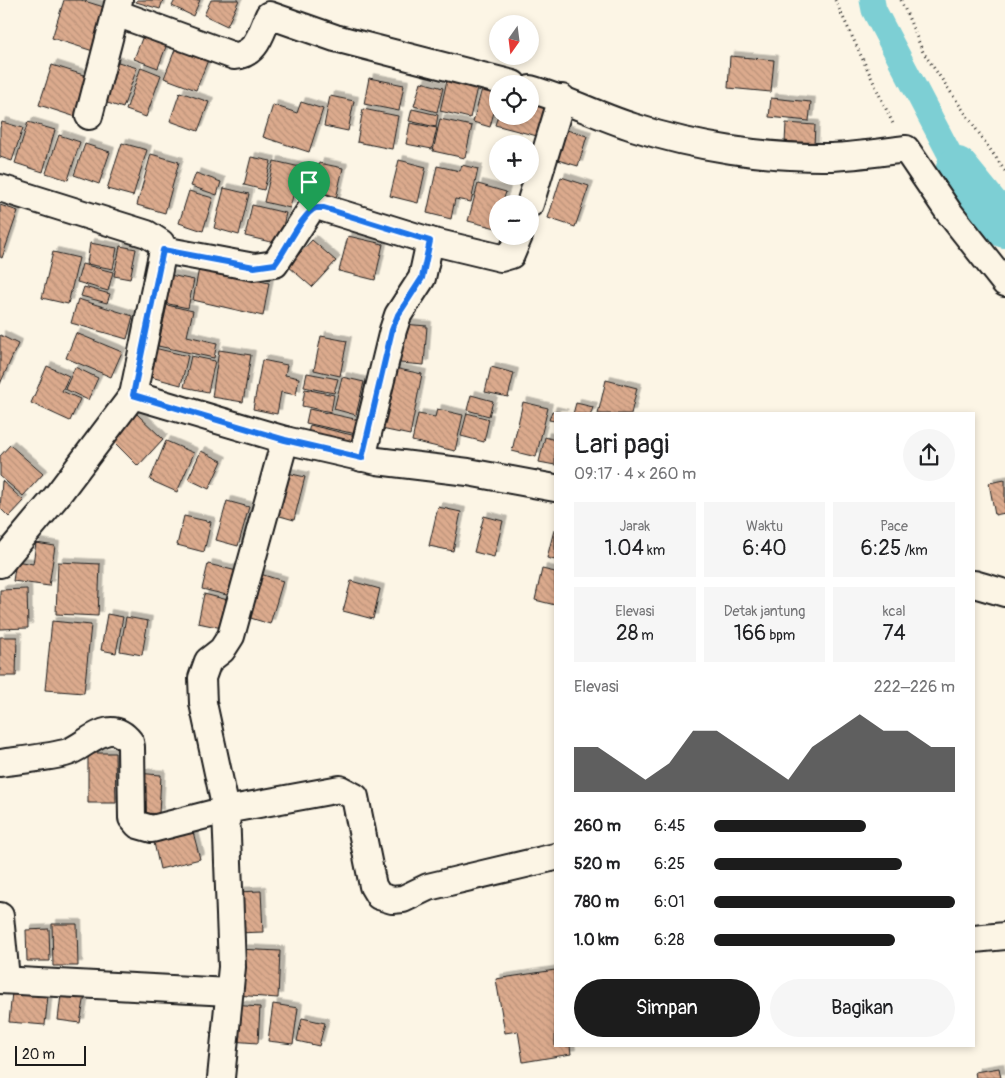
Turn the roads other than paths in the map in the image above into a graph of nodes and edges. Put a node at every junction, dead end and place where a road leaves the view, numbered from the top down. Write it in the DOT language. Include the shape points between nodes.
graph roads {
  1 [pos="117,7"];
  2 [pos="489,78"];
  3 [pos="539,92"];
  4 [pos="562,98"];
  5 [pos="89,116"];
  6 [pos="0,188"];
  7 [pos="533,195"];
  8 [pos="430,241"];
  9 [pos="515,245"];
  10 [pos="163,250"];
  11 [pos="1005,283"];
  12 [pos="133,395"];
  13 [pos="285,440"];
  14 [pos="362,458"];
  15 [pos="554,488"];
  16 [pos="0,564"];
  17 [pos="975,584"];
  18 [pos="1005,593"];
  19 [pos="0,763"];
  20 [pos="226,810"];
  21 [pos="554,857"];
  22 [pos="0,916"];
  23 [pos="1005,936"];
  24 [pos="975,939"];
  25 [pos="3,980"];
  26 [pos="230,992"];
  27 [pos="221,1078"];
  1 -- 2 [label="street" via="234,56 251,51 269,15 335,38"];
  1 -- 5 [label="street"];
  3 -- 4 [label="street"];
  4 -- 7 [label="street"];
  4 -- 11 [label="street" via="634,128 732,148 830,157 906,149 948,211"];
  6 -- 10 [label="street" via="147,234 161,243"];
  8 -- 9 [label="street" via="501,258 511,255"];
  8 -- 10 [label="street" via="320,207 309,212 275,264 254,267"];
  8 -- 14 [label="street" via="422,278 392,330"];
  10 -- 12 [label="street"];
  12 -- 13 [label="street"];
  12 -- 16 [label="street" via="56,497"];
  13 -- 14 [label="street"];
  13 -- 20 [label="street" via="231,636 203,671 203,703"];
  14 -- 15 [label="street"];
  17 -- 18 [label="street"];
  19 -- 20 [label="street" via="68,753 90,737 113,732 130,742 132,818 138,826 152,829"];
  20 -- 21 [label="street" via="340,789 348,792 355,797 372,886 378,896 392,900 403,899 428,887"];
  20 -- 26 [label="street" via="232,940"];
  22 -- 25 [label="street"];
  23 -- 24 [label="street"];
  25 -- 26 [label="street"];
  26 -- 27 [label="street"];
}
